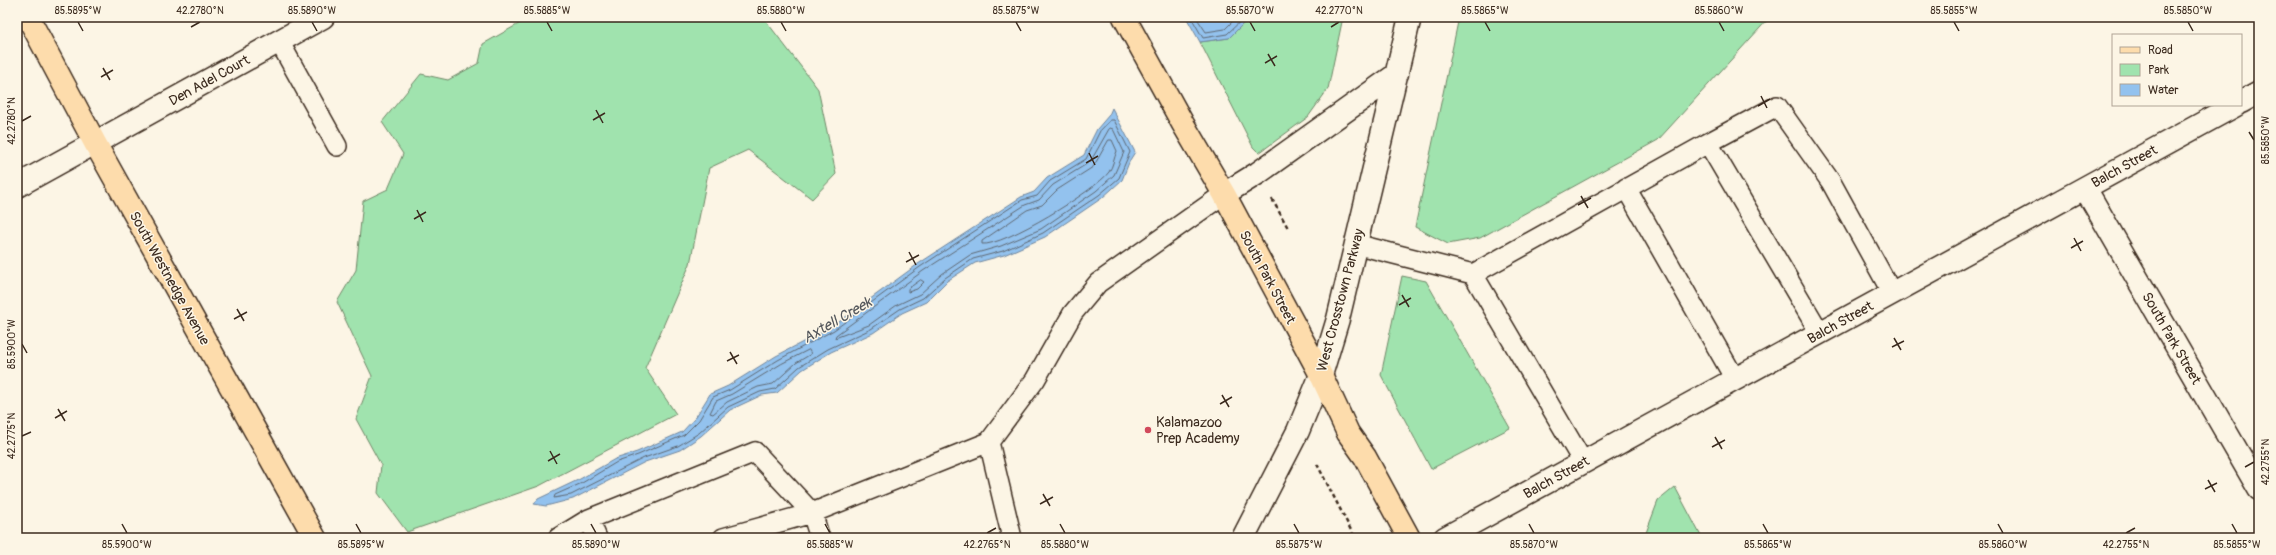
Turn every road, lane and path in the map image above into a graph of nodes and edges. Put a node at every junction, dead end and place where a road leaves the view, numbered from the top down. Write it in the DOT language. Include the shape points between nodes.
graph roads {
  1 [pos="28,17"];
  2 [pos="324,17"];
  3 [pos="1124,17"];
  4 [pos="1410,17"];
  5 [pos="279,41"];
  6 [pos="1397,74"];
  7 [pos="2259,92"];
  8 [pos="2242,101"];
  9 [pos="2234,106"];
  10 [pos="95,143"];
  11 [pos="1708,143"];
  12 [pos="337,146"];
  13 [pos="17,186"];
  14 [pos="1626,188"];
  15 [pos="2085,188"];
  16 [pos="1224,194"];
  17 [pos="1270,196"];
  18 [pos="1288,228"];
  19 [pos="1355,244"];
  20 [pos="1473,274"];
  21 [pos="1892,293"];
  22 [pos="1820,333"];
  23 [pos="1321,375"];
  24 [pos="1735,379"];
  25 [pos="989,442"];
  26 [pos="1583,462"];
  27 [pos="1317,464"];
  28 [pos="2259,489"];
  29 [pos="812,513"];
  30 [pos="589,519"];
  31 [pos="315,538"];
  32 [pos="558,538"];
  33 [pos="597,538"];
  34 [pos="723,538"];
  35 [pos="820,538"];
  36 [pos="1012,538"];
  37 [pos="1244,538"];
  38 [pos="1354,538"];
  39 [pos="1409,538"];
  40 [pos="1445,538"];
  1 -- 10 [label="main road, South Westnedge Avenue"];
  2 -- 5 [label="street, Den Adel Court"];
  3 -- 16 [label="main road, South Park Street"];
  4 -- 6 [label="street, West Crosstown Parkway"];
  5 -- 10 [label="street, Den Adel Court"];
  5 -- 12 [label="lane"];
  6 -- 16 [label="street" via="1258,173"];
  6 -- 19 [label="street, West Crosstown Parkway"];
  7 -- 8 [label="street"];
  9 -- 15 [label="street, Balch Street"];
  10 -- 13 [label="street, Den Adel Court"];
  10 -- 31 [label="main road, South Westnedge Avenue"];
  11 -- 14 [label="lane"];
  11 -- 21 [label="lane" via="1777,106 1831,182"];
  11 -- 22 [label="lane"];
  14 -- 20 [label="lane"];
  14 -- 24 [label="lane"];
  15 -- 21 [label="street, Balch Street"];
  15 -- 28 [label="street, South Park Street"];
  16 -- 23 [label="main road, South Park Street"];
  16 -- 25 [label="lane" via="1098,283 1073,313 1035,380"];
  17 -- 18 [label="path"];
  19 -- 20 [label="lane"];
  19 -- 23 [label="street, West Crosstown Parkway" via="1338,319"];
  20 -- 26 [label="lane"];
  21 -- 22 [label="street, Balch Street"];
  22 -- 24 [label="street, Balch Street"];
  23 -- 37 [label="street, West Crosstown Parkway" via="1298,431"];
  23 -- 39 [label="main road, South Park Street" via="1348,433 1369,464"];
  24 -- 26 [label="street, Balch Street"];
  25 -- 29 [label="lane"];
  25 -- 36 [label="lane"];
  26 -- 40 [label="street, Balch Street"];
  27 -- 38 [label="path"];
  29 -- 30 [label="lane" via="755,452"];
  29 -- 34 [label="lane"];
  29 -- 35 [label="lane"];
  30 -- 32 [label="lane"];
  30 -- 33 [label="lane"];
}
